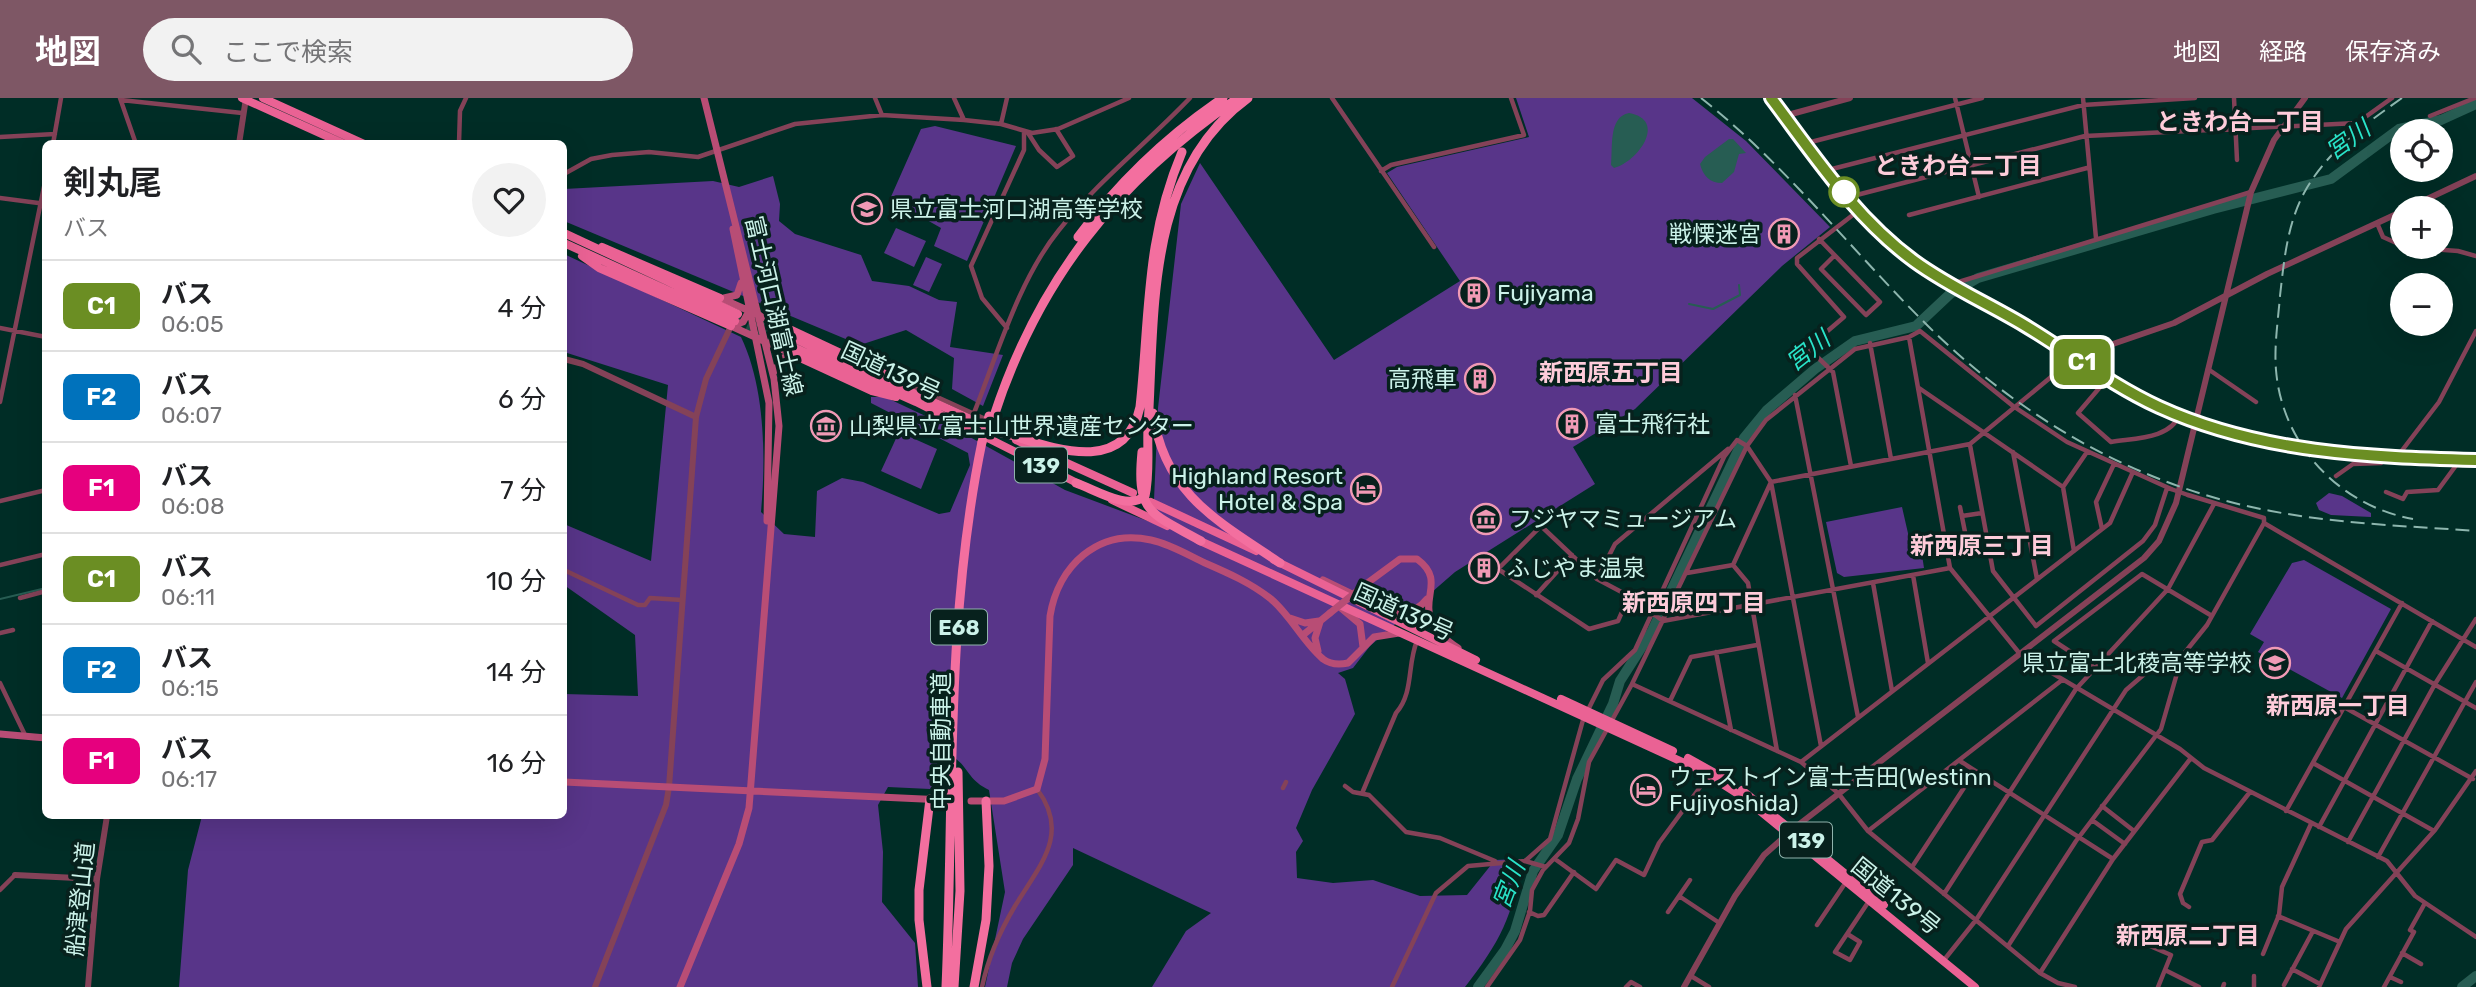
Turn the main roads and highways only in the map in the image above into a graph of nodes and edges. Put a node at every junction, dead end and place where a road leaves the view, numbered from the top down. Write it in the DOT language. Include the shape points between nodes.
graph roads {
  1 [pos="244,98"];
  2 [pos="263,98"];
  3 [pos="704,98"];
  4 [pos="1223,98"];
  5 [pos="1238,98"];
  6 [pos="1248,98"];
  7 [pos="1771,98"];
  8 [pos="335,140"];
  9 [pos="355,140"];
  10 [pos="1182,152"];
  11 [pos="729,197"];
  12 [pos="567,239"];
  13 [pos="567,239"];
  14 [pos="567,240"];
  15 [pos="741,281"];
  16 [pos="720,298"];
  17 [pos="749,311"];
  18 [pos="758,315"];
  19 [pos="735,320"];
  20 [pos="751,324"];
  21 [pos="762,330"];
  22 [pos="777,331"];
  23 [pos="754,337"];
  24 [pos="765,341"];
  25 [pos="794,355"];
  26 [pos="773,375"];
  27 [pos="1142,392"];
  28 [pos="918,398"];
  29 [pos="1151,398"];
  30 [pos="991,417"];
  31 [pos="997,431"];
  32 [pos="985,443"];
  33 [pos="2476,460"];
  34 [pos="1076,483"];
  35 [pos="1133,493"];
  36 [pos="1147,500"];
  37 [pos="1201,541"];
  38 [pos="767,550"];
  39 [pos="1280,563"];
  40 [pos="1308,590"];
  41 [pos="1429,597"];
  42 [pos="1290,618"];
  43 [pos="1320,621"];
  44 [pos="1303,635"];
  45 [pos="1415,639"];
  46 [pos="1363,647"];
  47 [pos="1318,654"];
  48 [pos="1476,660"];
  49 [pos="1588,715"];
  50 [pos="1610,724"];
  51 [pos="0,734"];
  52 [pos="42,737"];
  53 [pos="567,782"];
  54 [pos="751,791"];
  55 [pos="930,799"];
  56 [pos="944,800"];
  57 [pos="971,801"];
  58 [pos="986,802"];
  59 [pos="1791,831"];
  60 [pos="1945,958"];
  61 [pos="680,987"];
  62 [pos="927,987"];
  63 [pos="946,987"];
  64 [pos="954,987"];
  65 [pos="974,987"];
  66 [pos="1975,987"];
  67 [pos="1984,987"];
  1 -- 8 [label="highway"];
  2 -- 9 [label="highway"];
  3 -- 11 [label="main road, 富士河口湖富士線"];
  4 -- 30 [label="highway, 中央自動車道 / E68" via="1166,141 1087,224 1026,324"];
  5 -- 30 [label="highway, 中央自動車道 / E68" via="1171,149 1084,238 1029,326"];
  6 -- 29 [label="highway" via="1203,141 1174,199 1160,260"];
  7 -- 33 [label="highway, bridge" via="1858,211 1894,246 2150,403 2197,421 2317,452"];
  10 -- 27 [label="highway" via="1154,237"];
  11 -- 15 [label="main road, 富士河口湖富士線"];
  11 -- 18 [label="main road, 富士河口湖富士線"];
  12 -- 16 [label="highway" via="622,253"];
  13 -- 19 [label="highway"];
  14 -- 19 [label="highway" via="599,268"];
  15 -- 16 [label="main road" via="737,295"];
  15 -- 17 [label="main road, 富士河口湖富士線"];
  16 -- 17 [label="main road"];
  17 -- 18 [label="main road"];
  17 -- 19 [label="main road" via="743,322"];
  17 -- 20 [label="main road, 富士河口湖富士線"];
  18 -- 20 [label="main road"];
  18 -- 21 [label="main road, 富士河口湖富士線"];
  18 -- 22 [label="main road"];
  19 -- 20 [label="main road" via="740,327"];
  19 -- 23 [label="main road"];
  20 -- 23 [label="main road, 富士河口湖富士線"];
  21 -- 22 [label="main road"];
  21 -- 23 [label="main road"];
  21 -- 24 [label="main road, 富士河口湖富士線"];
  22 -- 28 [label="highway, 国道139号 / 139"];
  22 -- 28 [label="highway" via="890,376"];
  23 -- 24 [label="main road"];
  23 -- 38 [label="main road, 富士河口湖富士線" via="769,415"];
  24 -- 25 [label="main road"];
  24 -- 26 [label="main road, 富士河口湖富士線"];
  25 -- 26 [label="main road" via="783,358"];
  25 -- 28 [label="highway" via="872,391"];
  26 -- 38 [label="main road, 富士河口湖富士線" via="779,426"];
  27 -- 31 [label="highway" via="1138,418 1109,447 1068,452"];
  27 -- 36 [label="highway" via="1145,427 1140,481"];
  28 -- 31 [label="highway, 国道139号 / 139"];
  28 -- 34 [label="highway, 国道139号 / 139"];
  29 -- 36 [label="highway"];
  29 -- 39 [label="highway" via="1161,446 1182,487 1215,521"];
  30 -- 32 [label="highway, 中央自動車道 / E68, bridge"];
  31 -- 35 [label="highway, 国道139号 / 139"];
  32 -- 63 [label="highway, 中央自動車道 / E68" via="971,500 959,628"];
  32 -- 64 [label="highway, 中央自動車道 / E68" via="968,550 960,663 960,891"];
  34 -- 36 [label="highway" via="1127,502"];
  34 -- 37 [label="highway, 国道139号 / 139"];
  36 -- 37 [label="highway" via="1157,516"];
  36 -- 39 [label="highway, 国道139号 / 139"];
  37 -- 40 [label="highway, 国道139号 / 139"];
  38 -- 54 [label="main road, 富士河口湖富士線"];
  39 -- 41 [label="main road" via="1393,613 1409,613"];
  39 -- 48 [label="highway, 国道139号 / 139"];
  40 -- 45 [label="highway, 国道139号 / 139"];
  40 -- 46 [label="main road" via="1355,619 1363,631"];
  41 -- 43 [label="main road, bridge" via="1430,574 1421,562 1399,559"];
  41 -- 48 [label="main road" via="1428,618 1436,633"];
  42 -- 43 [label="main road"];
  42 -- 44 [label="main road"];
  42 -- 58 [label="main road" via="1251,584 1160,542 1126,537 1082,554 1066,572 1051,605 1045,759 1037,789 1021,797"];
  43 -- 44 [label="main road"];
  43 -- 47 [label="main road" via="1315,638"];
  44 -- 47 [label="main road"];
  45 -- 46 [label="main road" via="1383,634"];
  45 -- 49 [label="highway, 国道139号 / 139"];
  46 -- 47 [label="main road" via="1355,659 1341,665"];
  48 -- 49 [label="highway, 国道139号 / 139"];
  49 -- 50 [label="highway, 国道139号 / 139"];
  50 -- 59 [label="highway, 国道139号 / 139" via="1709,775"];
  50 -- 59 [label="highway, 国道139号 / 139" via="1718,773"];
  51 -- 52 [label="main road"];
  53 -- 54 [label="main road"];
  54 -- 55 [label="main road"];
  54 -- 61 [label="main road, 富士河口湖富士線" via="739,844"];
  55 -- 56 [label="main road"];
  55 -- 62 [label="highway" via="919,890"];
  57 -- 58 [label="main road"];
  58 -- 65 [label="highway" via="986,920"];
  59 -- 60 [label="highway, 国道139号 / 139"];
  59 -- 60 [label="highway, 国道139号 / 139" via="1846,881"];
  60 -- 66 [label="highway, 国道139号 / 139"];
  60 -- 67 [label="highway, 国道139号 / 139"];
}
